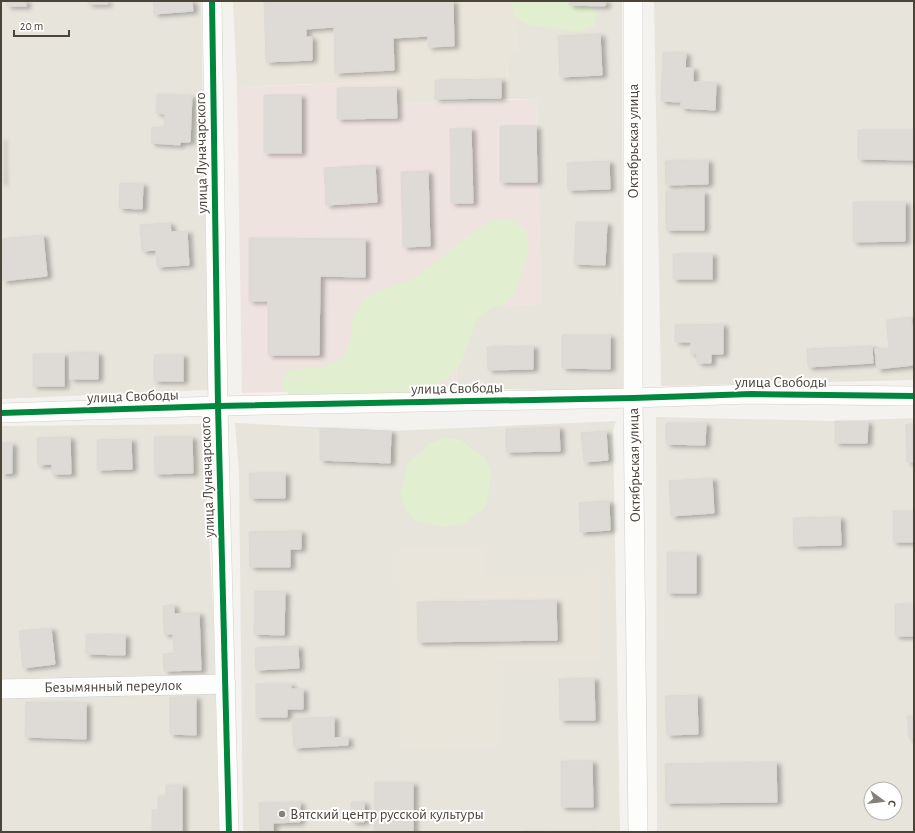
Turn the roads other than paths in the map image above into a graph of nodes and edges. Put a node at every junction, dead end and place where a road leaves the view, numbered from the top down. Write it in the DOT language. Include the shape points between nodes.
graph roads {
  1 [pos="212,1"];
  2 [pos="633,1"];
  3 [pos="914,396"];
  4 [pos="634,398"];
  5 [pos="218,406"];
  6 [pos="1,413"];
  7 [pos="226,684"];
  8 [pos="1,689"];
  9 [pos="230,832"];
  10 [pos="638,832"];
  1 -- 5 [label="street, улица Луначарского"];
  2 -- 4 [label="street, Октябрьская улица"];
  3 -- 4 [label="street, улица Свободы" via="751,394"];
  4 -- 5 [label="street, улица Свободы"];
  4 -- 10 [label="street, Октябрьская улица"];
  5 -- 6 [label="street, улица Свободы"];
  5 -- 7 [label="street, улица Луначарского"];
  7 -- 8 [label="street, Безымянный переулок"];
  7 -- 9 [label="street, улица Луначарского"];
}
